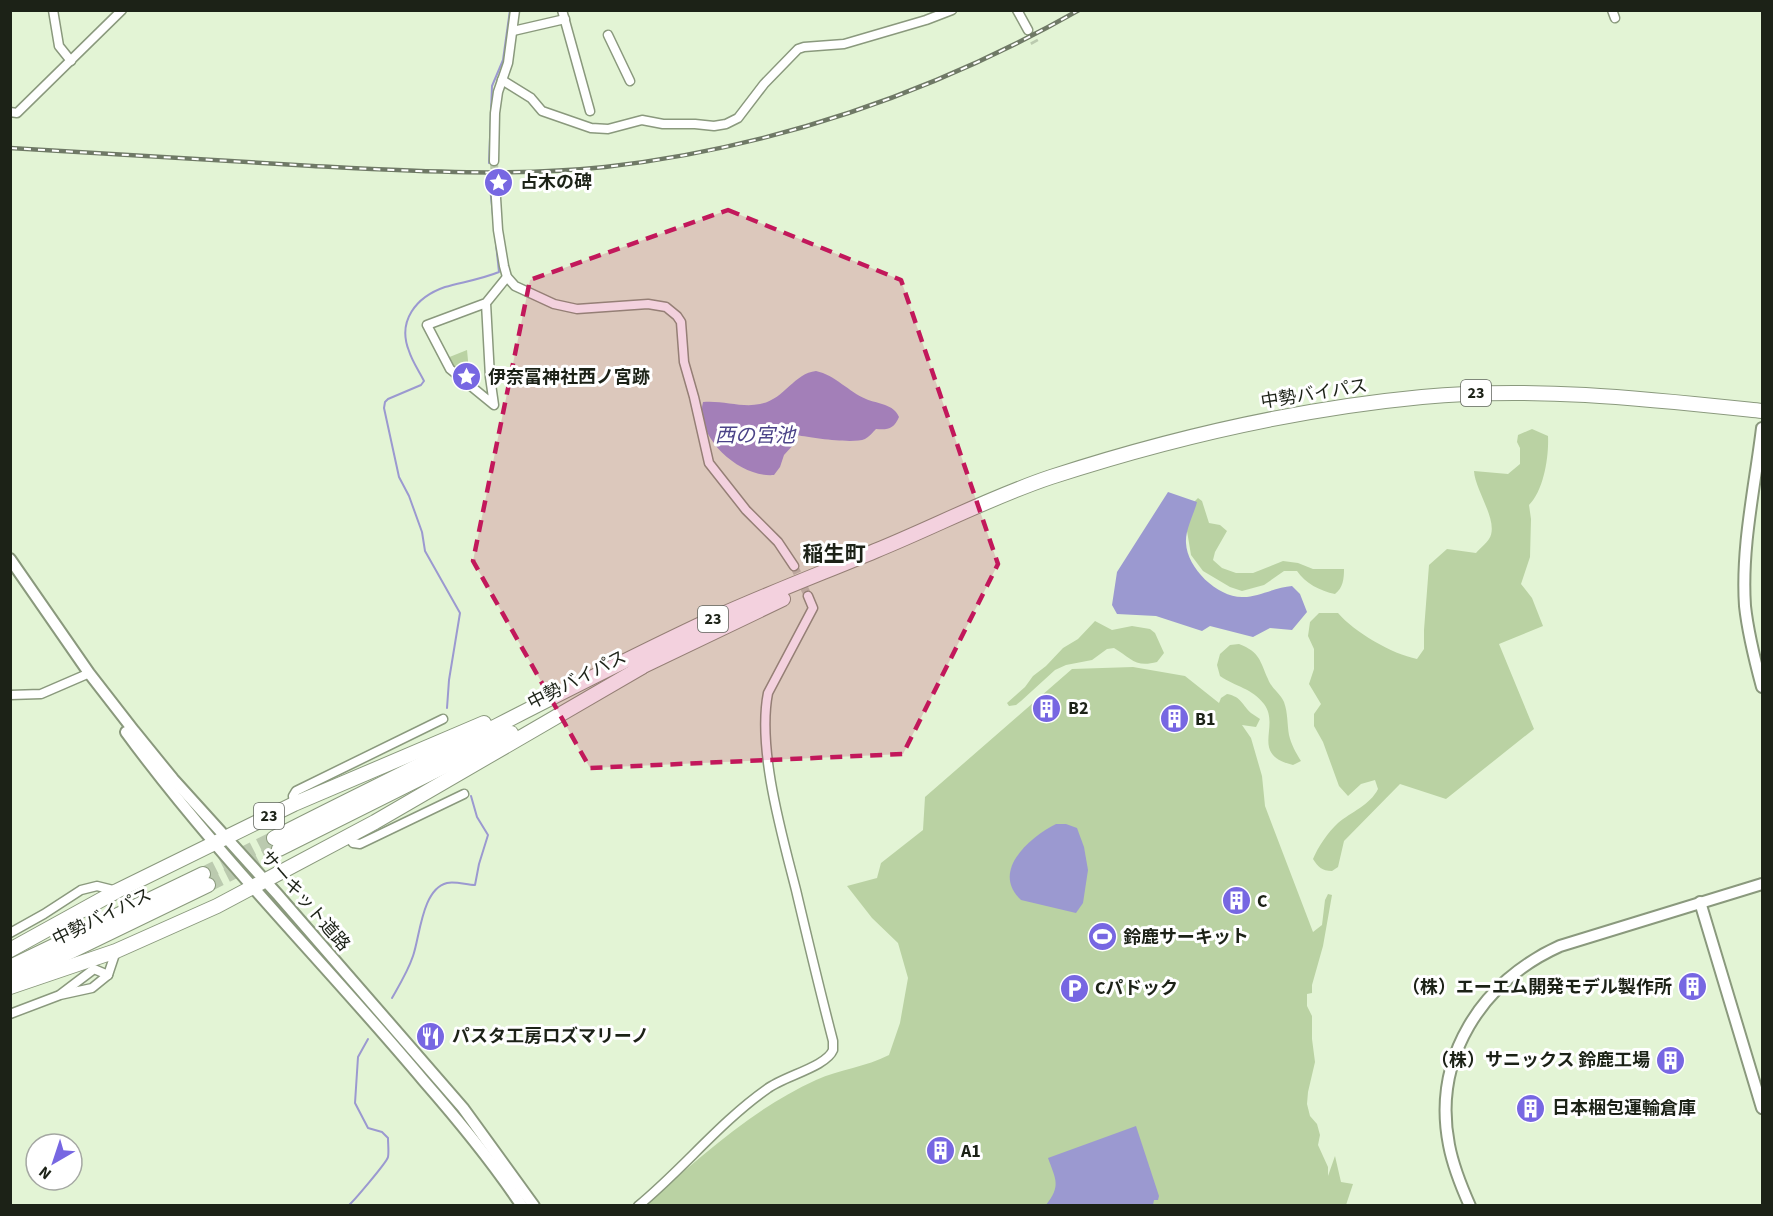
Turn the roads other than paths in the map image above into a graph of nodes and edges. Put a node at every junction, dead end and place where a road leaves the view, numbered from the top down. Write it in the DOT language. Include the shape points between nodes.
graph roads {
  1 [pos="53,10"];
  2 [pos="122,10"];
  3 [pos="515,10"];
  4 [pos="952,10"];
  5 [pos="1017,10"];
  6 [pos="564,15"];
  7 [pos="1028,30"];
  8 [pos="513,31"];
  9 [pos="608,35"];
  10 [pos="71,62"];
  11 [pos="502,80"];
  12 [pos="630,81"];
  13 [pos="590,111"];
  14 [pos="10,112"];
  15 [pos="494,161"];
  16 [pos="495,182"];
  17 [pos="507,277"];
  18 [pos="486,303"];
  19 [pos="1762,411"];
  20 [pos="1762,428"];
  21 [pos="892,544"];
  22 [pos="10,559"];
  23 [pos="794,566"];
  24 [pos="808,596"];
  25 [pos="642,667"];
  26 [pos="85,675"];
  27 [pos="1762,687"];
  28 [pos="10,695"];
  29 [pos="538,704"];
  30 [pos="443,719"];
  31 [pos="464,794"];
  32 [pos="294,804"];
  33 [pos="349,837"];
  34 [pos="221,841"];
  35 [pos="259,883"];
  36 [pos="1762,884"];
  37 [pos="117,891"];
  38 [pos="1700,902"];
  39 [pos="10,933"];
  40 [pos="10,950"];
  41 [pos="116,951"];
  42 [pos="10,967"];
  43 [pos="108,975"];
  44 [pos="10,980"];
  45 [pos="10,987"];
  46 [pos="60,995"];
  47 [pos="10,1014"];
  48 [pos="1762,1108"];
  49 [pos="522,1206"];
  50 [pos="534,1206"];
  51 [pos="638,1206"];
  52 [pos="1470,1206"];
  1 -- 10 [label="street" via="59,46"];
  2 -- 10 [label="street"];
  3 -- 8 [label="street"];
  4 -- 11 [label="street" via="844,44 798,49 738,118 720,125 642,120 608,129 591,128 542,111 531,98"];
  5 -- 7 [label="street"];
  6 -- 8 [label="street"];
  6 -- 13 [label="street"];
  8 -- 11 [label="street"];
  9 -- 12 [label="street"];
  10 -- 14 [label="street" via="17,113"];
  11 -- 15 [label="street" via="495,112"];
  16 -- 17 [label="street" via="500,248"];
  17 -- 18 [label="street"];
  17 -- 23 [label="street" via="515,286 577,309 648,304 673,311 681,322 684,362 709,463"];
  18 -- 18 [label="street" via="490,377 494,405 450,369 427,325"];
  19 -- 21 [label="highway, 中勢バイパス / 23" via="1616,395 1543,392 1465,393 1327,409 1192,436 1048,478"];
  20 -- 27 [label="street" via="1745,584 1748,624"];
  21 -- 25 [label="highway, 中勢バイパス / 23"];
  21 -- 29 [label="highway, 中勢バイパス / 23" via="718,617"];
  22 -- 26 [label="street"];
  22 -- 34 [label="street" via="118,711"];
  24 -- 51 [label="street" via="813,608 768,693 766,735 774,799 833,1050 825,1061 778,1081 745,1106"];
  25 -- 29 [label="highway, 中勢バイパス / 23" via="277,844"];
  25 -- 33 [label="highway, 23"];
  26 -- 28 [label="street" via="41,694"];
  26 -- 34 [label="street" via="159,774"];
  29 -- 32 [label="highway, 23"];
  30 -- 32 [label="street" via="296,791"];
  31 -- 33 [label="street" via="360,844"];
  32 -- 34 [label="highway, 23"];
  33 -- 35 [label="highway, 23"];
  34 -- 35 [label="street"];
  34 -- 37 [label="highway, 23"];
  35 -- 41 [label="highway"];
  35 -- 49 [label="street, サーキット道路" via="465,1127"];
  35 -- 50 [label="street, サーキット道路" via="463,1108"];
  36 -- 38 [label="street"];
  37 -- 39 [label="street" via="97,886 81,890"];
  37 -- 40 [label="highway, 23"];
  38 -- 48 [label="street"];
  38 -- 52 [label="street" via="1550,950 1508,977 1478,1010 1456,1055 1446,1113 1453,1161"];
  41 -- 43 [label="street"];
  41 -- 45 [label="highway"];
  42 -- 44 [label="highway, 中勢バイパス" via="206,880"];
  43 -- 46 [label="street" via="92,988"];
  43 -- 46 [label="street" via="94,969"];
  46 -- 47 [label="street"];
}
